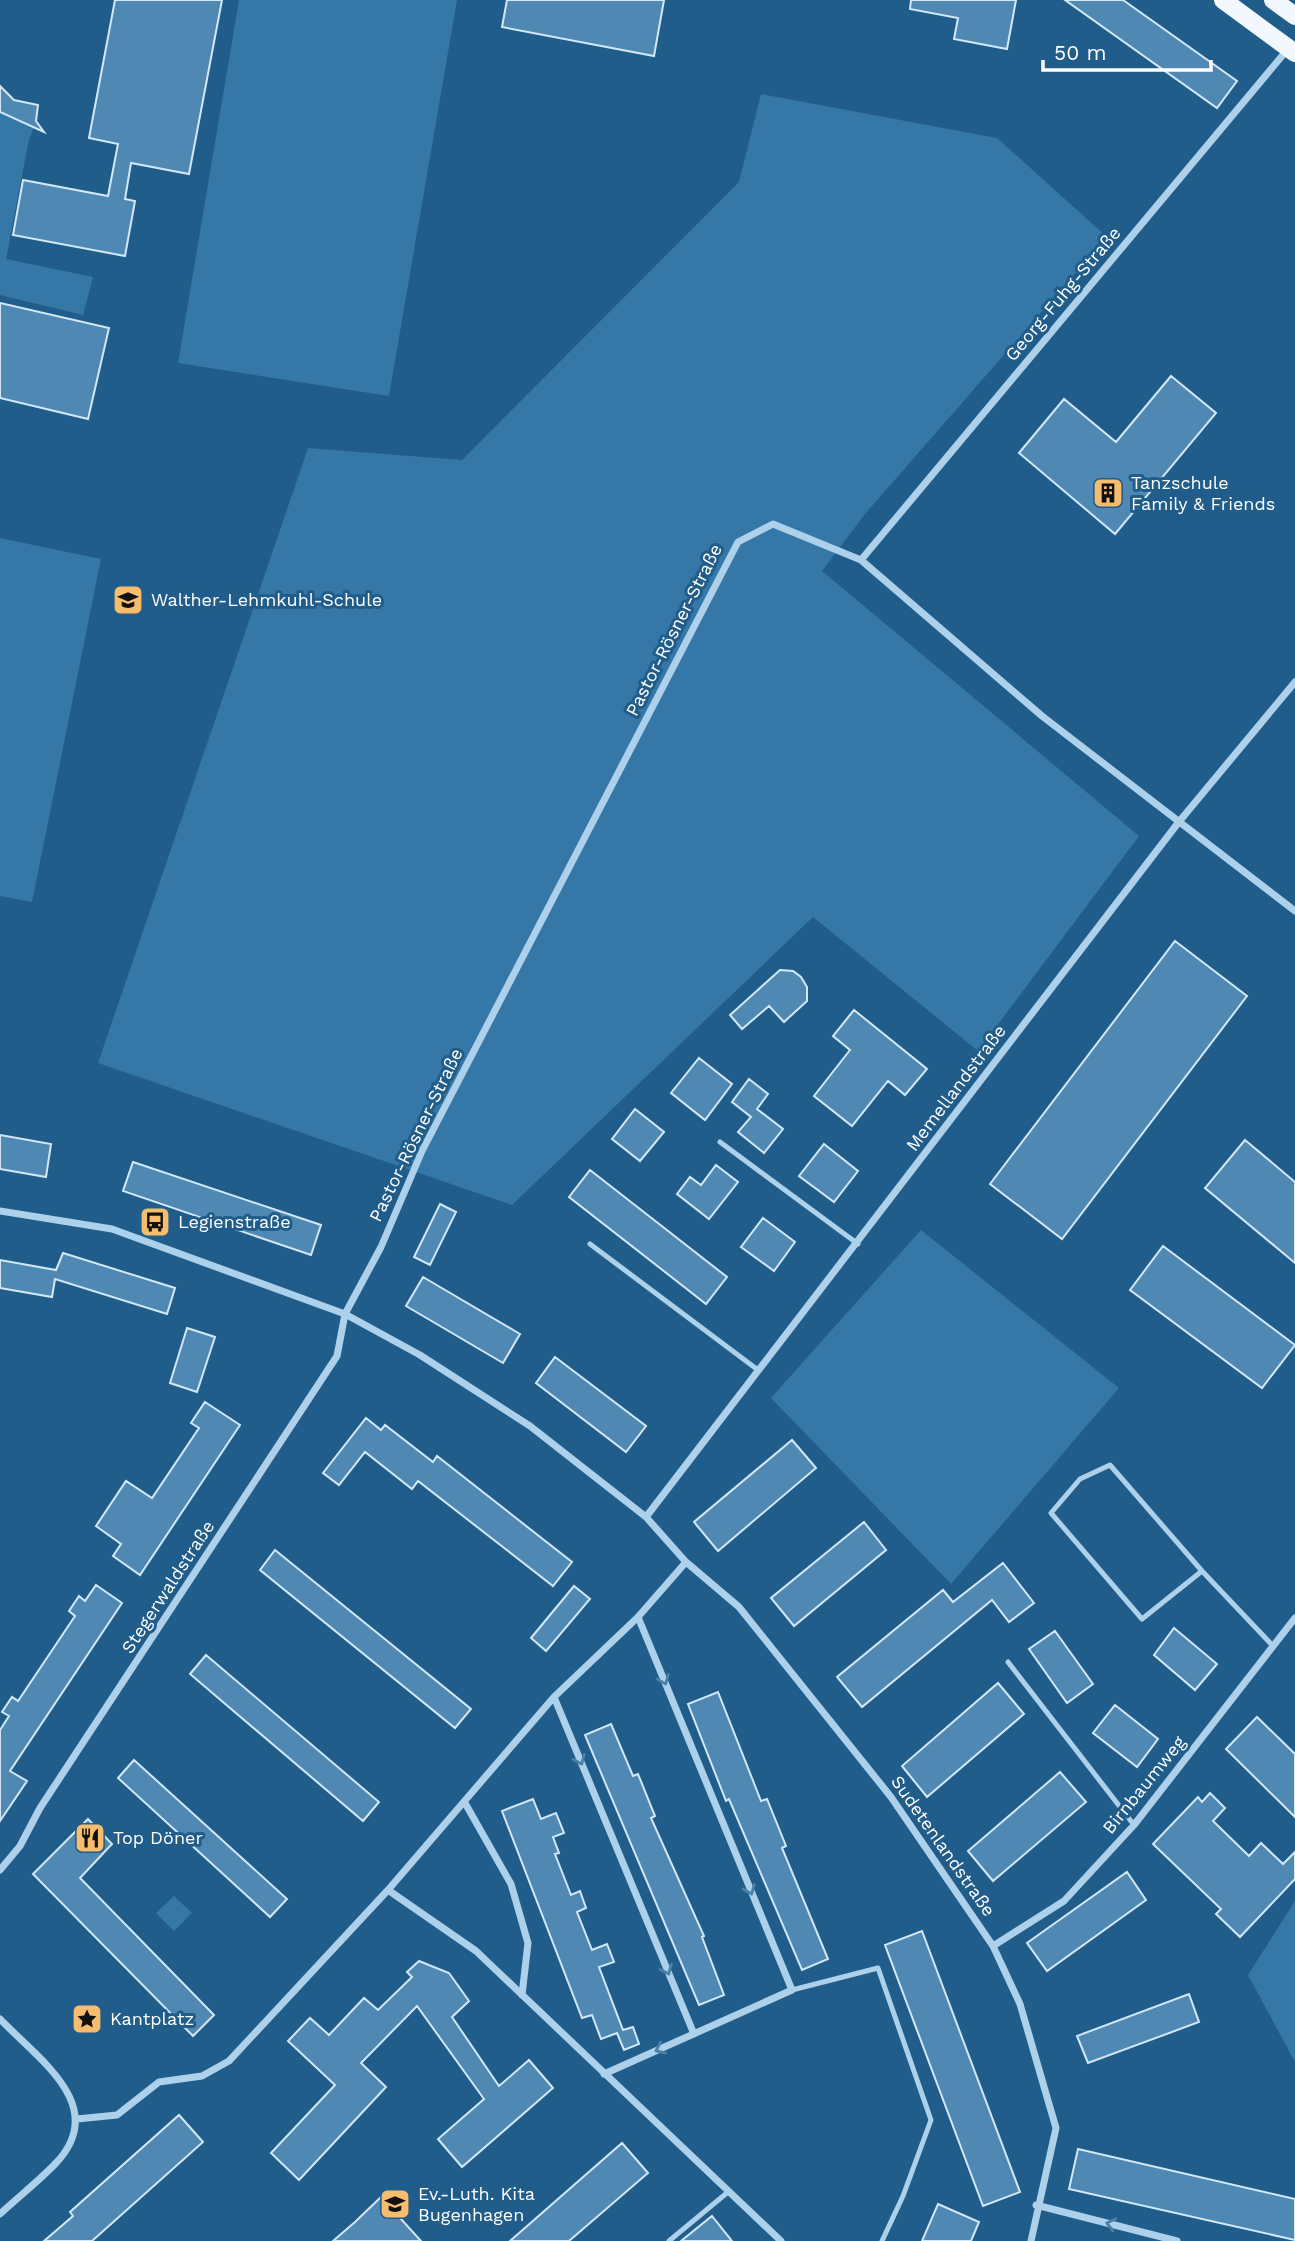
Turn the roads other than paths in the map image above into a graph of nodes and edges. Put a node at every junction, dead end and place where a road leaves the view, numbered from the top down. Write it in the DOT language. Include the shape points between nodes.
graph roads {
  1 [pos="1223,0"];
  2 [pos="1273,0"];
  3 [pos="1295,16"];
  4 [pos="1292,50"];
  5 [pos="861,559"];
  6 [pos="1295,682"];
  7 [pos="1178,822"];
  8 [pos="1295,911"];
  9 [pos="720,1142"];
  10 [pos="0,1210"];
  11 [pos="590,1244"];
  12 [pos="858,1244"];
  13 [pos="345,1314"];
  14 [pos="758,1370"];
  15 [pos="646,1517"];
  16 [pos="687,1562"];
  17 [pos="1202,1571"];
  18 [pos="638,1617"];
  19 [pos="1295,1618"];
  20 [pos="1273,1646"];
  21 [pos="1008,1662"];
  22 [pos="554,1697"];
  23 [pos="466,1803"];
  24 [pos="1134,1825"];
  25 [pos="0,1870"];
  26 [pos="388,1890"];
  27 [pos="993,1945"];
  28 [pos="792,1990"];
  29 [pos="522,1995"];
  30 [pos="0,2019"];
  31 [pos="694,2034"];
  32 [pos="604,2074"];
  33 [pos="77,2119"];
  34 [pos="728,2192"];
  35 [pos="1036,2205"];
  36 [pos="0,2214"];
  37 [pos="669,2241"];
  38 [pos="781,2241"];
  39 [pos="882,2241"];
  40 [pos="1031,2241"];
  41 [pos="1177,2241"];
  1 -- 4 [label="main road"];
  2 -- 3 [label="main road"];
  4 -- 5 [label="street, Georg-Fuhg-Straße"];
  5 -- 7 [label="street, Pastor-Rösner-Straße" via="1042,716"];
  5 -- 13 [label="street, Pastor-Rösner-Straße" via="774,524 738,541 422,1151"];
  6 -- 7 [label="street, Memellandstraße"];
  7 -- 8 [label="street, Pastor-Rösner-Straße"];
  7 -- 12 [label="street, Memellandstraße"];
  9 -- 12 [label="lane"];
  10 -- 13 [label="street" via="112,1229"];
  11 -- 14 [label="lane"];
  12 -- 14 [label="street, Memellandstraße"];
  13 -- 15 [label="street" via="420,1355 530,1426"];
  13 -- 25 [label="street, Stegerwaldstraße" via="337,1356 40,1808 20,1846"];
  14 -- 15 [label="street, Memellandstraße"];
  15 -- 16 [label="street, Sudetenlandstraße"];
  16 -- 18 [label="street"];
  16 -- 27 [label="street, Sudetenlandstraße" via="739,1607 891,1797"];
  17 -- 17 [label="lane" via="1110,1465 1080,1479 1051,1513 1142,1619"];
  17 -- 20 [label="lane"];
  18 -- 22 [label="street"];
  18 -- 28 [label="street, one-way"];
  19 -- 20 [label="street, Birnbaumweg"];
  20 -- 24 [label="street, Birnbaumweg"];
  21 -- 24 [label="lane"];
  22 -- 23 [label="street"];
  22 -- 31 [label="street, one-way"];
  23 -- 26 [label="street"];
  23 -- 29 [label="street" via="512,1884 528,1942"];
  24 -- 27 [label="street, Birnbaumweg" via="1065,1901"];
  26 -- 29 [label="street" via="476,1951"];
  26 -- 33 [label="street" via="220,2067 202,2076 159,2082 117,2115"];
  27 -- 35 [label="street, Sudetenlandstraße" via="1020,2004 1055,2128"];
  28 -- 31 [label="street"];
  28 -- 39 [label="lane" via="878,1968 931,2120"];
  29 -- 32 [label="street"];
  30 -- 33 [label="street" via="65,2086"];
  31 -- 32 [label="street, one-way"];
  32 -- 34 [label="street"];
  33 -- 36 [label="street" via="74,2138 57,2162"];
  34 -- 37 [label="lane"];
  34 -- 38 [label="street"];
  35 -- 40 [label="street, Sudetenlandstraße"];
  41 -- 35 [label="street, one-way"];
}
